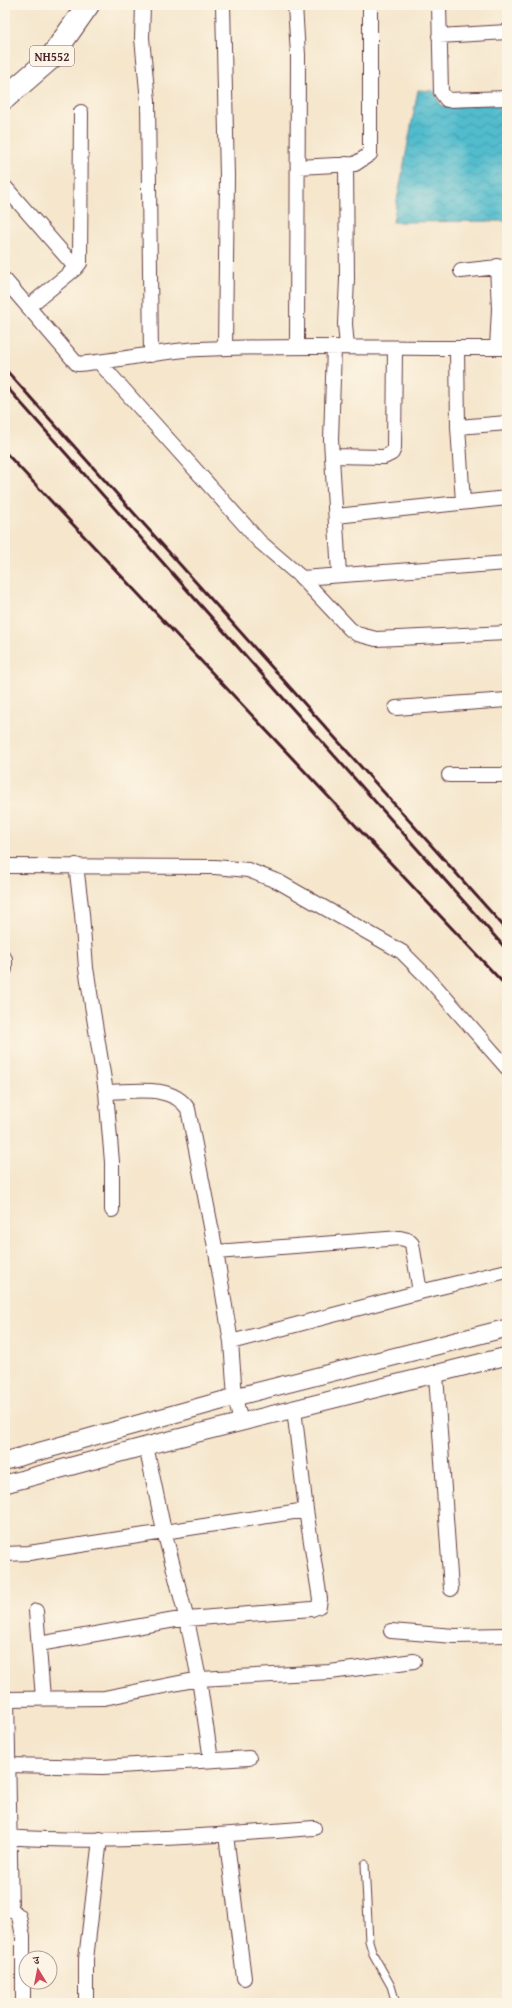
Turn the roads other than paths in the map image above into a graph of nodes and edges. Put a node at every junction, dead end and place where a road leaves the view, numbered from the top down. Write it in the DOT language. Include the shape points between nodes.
graph roads {
  1 [pos="88,5"];
  2 [pos="143,5"];
  3 [pos="223,5"];
  4 [pos="296,5"];
  5 [pos="370,5"];
  6 [pos="439,5"];
  7 [pos="507,32"];
  8 [pos="439,36"];
  9 [pos="5,98"];
  10 [pos="507,98"];
  11 [pos="82,112"];
  12 [pos="346,164"];
  13 [pos="298,167"];
  14 [pos="6,188"];
  15 [pos="502,266"];
  16 [pos="76,268"];
  17 [pos="461,271"];
  18 [pos="5,280"];
  19 [pos="28,307"];
  20 [pos="297,347"];
  21 [pos="340,347"];
  22 [pos="225,348"];
  23 [pos="395,348"];
  24 [pos="502,348"];
  25 [pos="457,349"];
  26 [pos="151,355"];
  27 [pos="99,362"];
  28 [pos="507,423"];
  29 [pos="458,427"];
  30 [pos="332,456"];
  31 [pos="507,498"];
  32 [pos="463,502"];
  33 [pos="336,516"];
  34 [pos="507,563"];
  35 [pos="339,574"];
  36 [pos="302,578"];
  37 [pos="507,633"];
  38 [pos="507,700"];
  39 [pos="396,708"];
  40 [pos="449,775"];
  41 [pos="507,775"];
  42 [pos="76,865"];
  43 [pos="5,866"];
  44 [pos="5,959"];
  45 [pos="5,969"];
  46 [pos="507,1068"];
  47 [pos="106,1092"];
  48 [pos="112,1210"];
  49 [pos="216,1252"];
  50 [pos="507,1271"];
  51 [pos="420,1292"];
  52 [pos="507,1328"];
  53 [pos="231,1342"];
  54 [pos="507,1356"];
  55 [pos="436,1375"];
  56 [pos="235,1397"];
  57 [pos="294,1409"];
  58 [pos="241,1423"];
  59 [pos="146,1446"];
  60 [pos="5,1462"];
  61 [pos="5,1484"];
  62 [pos="306,1510"];
  63 [pos="164,1531"];
  64 [pos="5,1554"];
  65 [pos="451,1589"];
  66 [pos="36,1611"];
  67 [pos="187,1620"];
  68 [pos="392,1631"];
  69 [pos="507,1635"];
  70 [pos="39,1644"];
  71 [pos="414,1661"];
  72 [pos="199,1679"];
  73 [pos="43,1698"];
  74 [pos="6,1699"];
  75 [pos="250,1758"];
  76 [pos="211,1760"];
  77 [pos="8,1765"];
  78 [pos="314,1828"];
  79 [pos="226,1834"];
  80 [pos="7,1838"];
  81 [pos="100,1839"];
  82 [pos="365,1864"];
  83 [pos="8,1909"];
  84 [pos="244,1978"];
  85 [pos="23,2003"];
  86 [pos="86,2003"];
  87 [pos="396,2003"];
  1 -- 9 [label="highway, NH552" via="50,59"];
  2 -- 26 [label="street" via="142,38 148,101"];
  3 -- 22 [label="street" via="227,176"];
  4 -- 13 [label="street"];
  5 -- 12 [label="street" via="370,154 356,164"];
  6 -- 8 [label="street"];
  7 -- 8 [label="street"];
  8 -- 10 [label="street" via="441,92 447,100"];
  11 -- 16 [label="street" via="80,263"];
  12 -- 13 [label="street"];
  12 -- 21 [label="street" via="347,279 345,324"];
  13 -- 20 [label="street"];
  14 -- 16 [label="street"];
  15 -- 17 [label="street"];
  15 -- 24 [label="street" via="499,309"];
  16 -- 19 [label="street"];
  18 -- 19 [label="street"];
  19 -- 27 [label="street" via="77,364"];
  20 -- 21 [label="street"];
  20 -- 22 [label="street"];
  21 -- 23 [label="street"];
  21 -- 30 [label="street"];
  22 -- 26 [label="street"];
  23 -- 25 [label="street"];
  23 -- 30 [label="street" via="392,454 384,457"];
  24 -- 25 [label="street"];
  25 -- 29 [label="street"];
  26 -- 27 [label="street"];
  27 -- 36 [label="street" via="259,541"];
  28 -- 29 [label="street"];
  29 -- 32 [label="street"];
  30 -- 33 [label="street"];
  31 -- 32 [label="street"];
  32 -- 33 [label="street"];
  33 -- 35 [label="street"];
  34 -- 35 [label="street"];
  35 -- 36 [label="street"];
  36 -- 37 [label="street" via="350,629 366,638"];
  38 -- 39 [label="street"];
  40 -- 41 [label="street"];
  42 -- 43 [label="street"];
  42 -- 46 [label="street" via="215,867 248,870 279,882 402,952"];
  42 -- 47 [label="street" via="86,968"];
  44 -- 45 [label="street"];
  47 -- 48 [label="street" via="112,1162"];
  47 -- 49 [label="street" via="167,1093 184,1103 190,1117"];
  49 -- 51 [label="street" via="400,1238 412,1244"];
  49 -- 53 [label="street"];
  50 -- 51 [label="street"];
  51 -- 53 [label="street"];
  52 -- 56 [label="street"];
  53 -- 56 [label="street"];
  54 -- 55 [label="street"];
  55 -- 57 [label="street"];
  55 -- 65 [label="street"];
  56 -- 58 [label="street"];
  56 -- 60 [label="street"];
  57 -- 58 [label="street"];
  57 -- 62 [label="street"];
  58 -- 59 [label="street"];
  59 -- 61 [label="street"];
  59 -- 63 [label="street"];
  62 -- 63 [label="street"];
  62 -- 67 [label="street" via="319,1606 312,1609"];
  63 -- 64 [label="street" via="28,1553"];
  63 -- 67 [label="street"];
  66 -- 70 [label="street"];
  67 -- 70 [label="street"];
  67 -- 72 [label="street"];
  68 -- 69 [label="street" via="454,1636"];
  70 -- 73 [label="street"];
  71 -- 72 [label="street" via="330,1672"];
  72 -- 73 [label="street" via="104,1698"];
  72 -- 76 [label="street"];
  73 -- 74 [label="street"];
  74 -- 77 [label="street"];
  75 -- 76 [label="street"];
  76 -- 77 [label="street" via="103,1767"];
  77 -- 80 [label="street"];
  78 -- 79 [label="street"];
  79 -- 81 [label="street"];
  79 -- 84 [label="street"];
  80 -- 81 [label="street"];
  80 -- 83 [label="street"];
  81 -- 86 [label="street" via="86,1959"];
  82 -- 87 [label="lane" via="369,1941 373,1954 391,1986"];
  83 -- 85 [label="street" via="19,1916 23,1936"];
}
